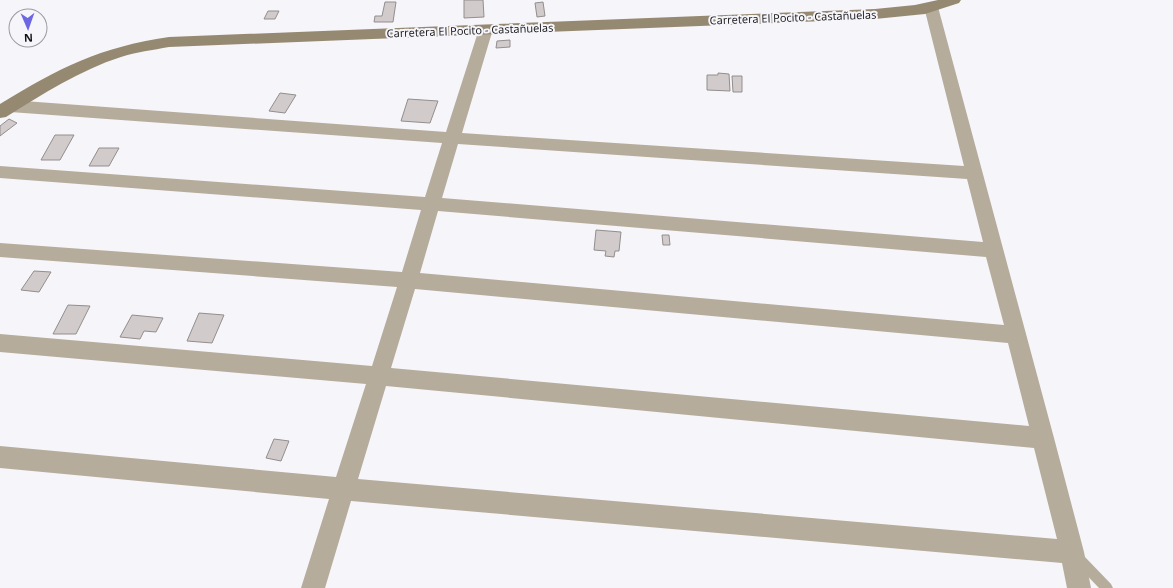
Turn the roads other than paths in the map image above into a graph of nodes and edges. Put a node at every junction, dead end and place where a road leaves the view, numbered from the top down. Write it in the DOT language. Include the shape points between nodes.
graph roads {
  1 [pos="953,0"];
  2 [pos="931,7"];
  3 [pos="486,29"];
  4 [pos="5,109"];
  5 [pos="452,138"];
  6 [pos="0,172"];
  7 [pos="974,173"];
  8 [pos="432,204"];
  9 [pos="0,250"];
  10 [pos="994,250"];
  11 [pos="408,280"];
  12 [pos="1016,334"];
  13 [pos="0,343"];
  14 [pos="379,376"];
  15 [pos="1042,438"];
  16 [pos="0,457"];
  17 [pos="344,489"];
  18 [pos="1072,552"];
  19 [pos="313,588"];
  20 [pos="1078,588"];
  21 [pos="1107,588"];
  1 -- 2 [label="main road, Carretera El Pocito - Castañuelas"];
  2 -- 3 [label="main road, Carretera El Pocito - Castañuelas" via="875,14"];
  2 -- 7 [label="street"];
  3 -- 4 [label="main road, Carretera El Pocito - Castañuelas" via="169,42 132,48 98,59 42,86"];
  3 -- 5 [label="street"];
  4 -- 5 [label="street"];
  5 -- 7 [label="street"];
  5 -- 8 [label="street"];
  6 -- 8 [label="street"];
  7 -- 10 [label="street"];
  8 -- 10 [label="street"];
  8 -- 11 [label="street"];
  9 -- 11 [label="street"];
  10 -- 12 [label="street"];
  11 -- 12 [label="street"];
  11 -- 14 [label="street"];
  12 -- 15 [label="street"];
  13 -- 14 [label="street"];
  14 -- 15 [label="street"];
  14 -- 17 [label="street"];
  15 -- 18 [label="street"];
  16 -- 17 [label="street"];
  17 -- 18 [label="street"];
  17 -- 19 [label="street"];
  18 -- 20 [label="street"];
  18 -- 21 [label="lane"];
}
